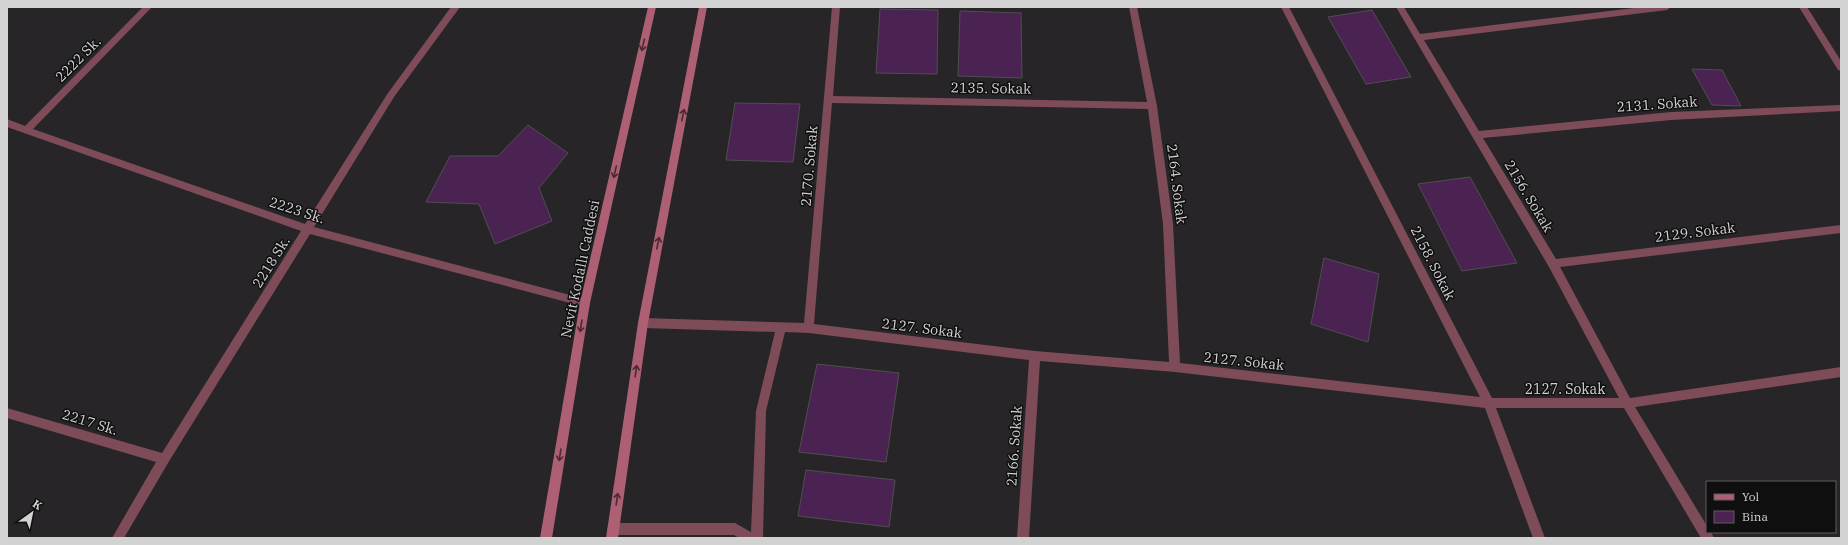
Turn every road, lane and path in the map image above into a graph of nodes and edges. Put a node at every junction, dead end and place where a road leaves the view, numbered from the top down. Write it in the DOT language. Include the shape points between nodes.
graph roads {
  1 [pos="148,7"];
  2 [pos="456,7"];
  3 [pos="652,7"];
  4 [pos="703,7"];
  5 [pos="836,7"];
  6 [pos="1132,7"];
  7 [pos="1285,7"];
  8 [pos="1400,7"];
  9 [pos="1667,7"];
  10 [pos="1803,7"];
  11 [pos="1419,37"];
  12 [pos="1841,68"];
  13 [pos="829,99"];
  14 [pos="1152,106"];
  15 [pos="1841,108"];
  16 [pos="7,123"];
  17 [pos="27,129"];
  18 [pos="1476,135"];
  19 [pos="1841,228"];
  20 [pos="308,229"];
  21 [pos="1553,264"];
  22 [pos="585,303"];
  23 [pos="643,323"];
  24 [pos="781,327"];
  25 [pos="809,328"];
  26 [pos="1035,356"];
  27 [pos="1175,367"];
  28 [pos="1841,372"];
  29 [pos="1489,403"];
  30 [pos="1627,403"];
  31 [pos="7,413"];
  32 [pos="164,459"];
  33 [pos="612,533"];
  34 [pos="118,538"];
  35 [pos="546,538"];
  36 [pos="750,538"];
  37 [pos="757,538"];
  38 [pos="1023,538"];
  39 [pos="1539,538"];
  40 [pos="1708,538"];
  1 -- 17 [label="street, 2222 Sk."];
  2 -- 20 [label="street, 2218 Sk." via="391,95"];
  3 -- 22 [label="main road, Nevit Kodallı Caddesi, one-way"];
  23 -- 4 [label="main road, one-way"];
  5 -- 13 [label="street, 2170. Sokak"];
  6 -- 14 [label="street, 2164. Sokak"];
  7 -- 29 [label="street, 2158. Sokak"];
  8 -- 11 [label="street, 2156. Sokak"];
  9 -- 11 [label="street"];
  10 -- 12 [label="street"];
  11 -- 18 [label="street, 2156. Sokak"];
  13 -- 14 [label="street, 2135. Sokak"];
  13 -- 25 [label="street, 2170. Sokak"];
  14 -- 27 [label="street, 2164. Sokak" via="1168,224"];
  15 -- 18 [label="street, 2131. Sokak" via="1671,116"];
  16 -- 17 [label="street, 2223 Sk."];
  17 -- 20 [label="street, 2223 Sk."];
  18 -- 21 [label="street, 2156. Sokak"];
  19 -- 21 [label="street, 2129. Sokak"];
  20 -- 22 [label="street, 2223 Sk."];
  20 -- 32 [label="street, 2218 Sk."];
  21 -- 30 [label="street, 2156. Sokak"];
  22 -- 35 [label="main road, Nevit Kodallı Caddesi, one-way"];
  23 -- 24 [label="street, 2127. Sokak"];
  33 -- 23 [label="main road, one-way"];
  24 -- 25 [label="street, 2127. Sokak"];
  24 -- 37 [label="street" via="761,411"];
  25 -- 26 [label="street, 2127. Sokak"];
  26 -- 27 [label="street, 2127. Sokak"];
  26 -- 38 [label="street, 2166. Sokak"];
  27 -- 29 [label="street, 2127. Sokak"];
  28 -- 30 [label="street, 2127. Sokak"];
  29 -- 30 [label="street, 2127. Sokak"];
  29 -- 39 [label="street, 2158. Sokak"];
  30 -- 40 [label="street, 2156. Sokak"];
  31 -- 32 [label="street, 2217 Sk."];
  32 -- 34 [label="street, 2218 Sk."];
  33 -- 36 [label="street" via="735,529"];
}
